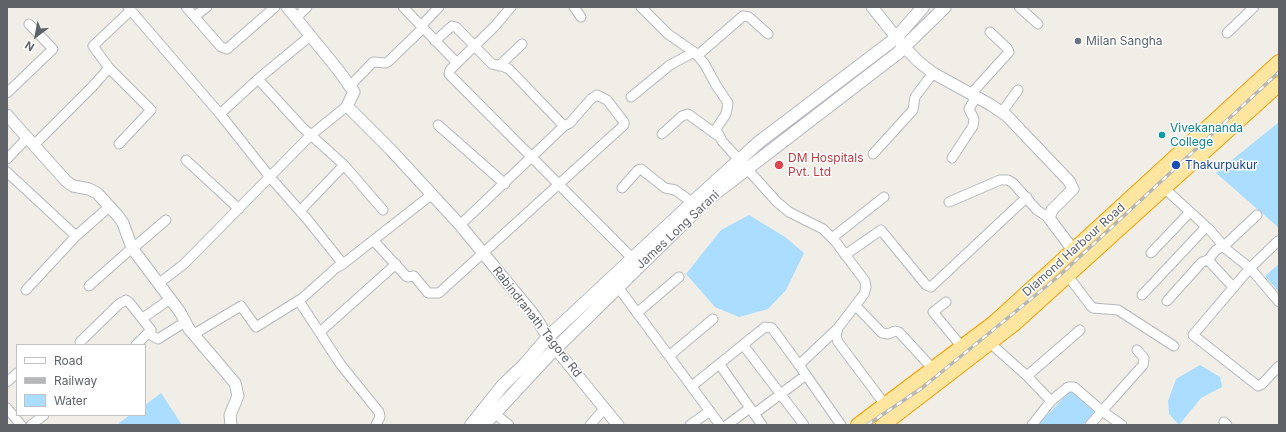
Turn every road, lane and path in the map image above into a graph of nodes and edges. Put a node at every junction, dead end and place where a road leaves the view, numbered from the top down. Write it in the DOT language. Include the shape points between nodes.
graph roads {
  1 [pos="186,7"];
  2 [pos="207,7"];
  3 [pos="275,7"];
  4 [pos="287,7"];
  5 [pos="308,7"];
  6 [pos="439,7"];
  7 [pos="511,7"];
  8 [pos="574,7"];
  9 [pos="641,7"];
  10 [pos="872,7"];
  11 [pos="923,7"];
  12 [pos="945,7"];
  13 [pos="1018,7"];
  14 [pos="1254,7"];
  15 [pos="405,8"];
  16 [pos="129,9"];
  17 [pos="195,16"];
  18 [pos="581,17"];
  19 [pos="296,18"];
  20 [pos="29,24"];
  21 [pos="1038,24"];
  22 [pos="422,26"];
  23 [pos="990,32"];
  24 [pos="1227,33"];
  25 [pos="768,34"];
  26 [pos="310,36"];
  27 [pos="436,41"];
  28 [pos="900,42"];
  29 [pos="522,44"];
  30 [pos="475,46"];
  31 [pos="696,54"];
  32 [pos="1279,62"];
  33 [pos="457,63"];
  34 [pos="500,66"];
  35 [pos="108,68"];
  36 [pos="933,73"];
  37 [pos="258,79"];
  38 [pos="1279,84"];
  39 [pos="350,86"];
  40 [pos="1018,90"];
  41 [pos="7,93"];
  42 [pos="974,95"];
  43 [pos="631,97"];
  44 [pos="347,106"];
  45 [pos="1002,112"];
  46 [pos="220,114"];
  47 [pos="7,116"];
  48 [pos="438,125"];
  49 [pos="564,126"];
  50 [pos="662,134"];
  51 [pos="311,135"];
  52 [pos="717,135"];
  53 [pos="30,141"];
  54 [pos="119,144"];
  55 [pos="873,154"];
  56 [pos="532,158"];
  57 [pos="952,158"];
  58 [pos="7,159"];
  59 [pos="186,160"];
  60 [pos="744,164"];
  61 [pos="344,165"];
  62 [pos="7,172"];
  63 [pos="270,177"];
  64 [pos="505,184"];
  65 [pos="559,185"];
  66 [pos="622,188"];
  67 [pos="1164,188"];
  68 [pos="884,197"];
  69 [pos="1026,197"];
  70 [pos="435,199"];
  71 [pos="692,202"];
  72 [pos="949,202"];
  73 [pos="109,207"];
  74 [pos="239,208"];
  75 [pos="383,210"];
  76 [pos="300,211"];
  77 [pos="1190,212"];
  78 [pos="1257,214"];
  79 [pos="1049,218"];
  80 [pos="166,220"];
  81 [pos="1108,220"];
  82 [pos="460,225"];
  83 [pos="1206,226"];
  84 [pos="1118,231"];
  85 [pos="76,236"];
  86 [pos="832,238"];
  87 [pos="374,241"];
  88 [pos="1278,241"];
  89 [pos="1224,246"];
  90 [pos="132,248"];
  91 [pos="1073,250"];
  92 [pos="482,253"];
  93 [pos="1151,253"];
  94 [pos="845,255"];
  95 [pos="633,259"];
  96 [pos="1208,260"];
  97 [pos="343,264"];
  98 [pos="396,264"];
  99 [pos="1250,268"];
  100 [pos="1068,276"];
  101 [pos="679,277"];
  102 [pos="615,283"];
  103 [pos="158,284"];
  104 [pos="89,286"];
  105 [pos="1233,287"];
  106 [pos="26,290"];
  107 [pos="1142,295"];
  108 [pos="170,299"];
  109 [pos="300,299"];
  110 [pos="1167,300"];
  111 [pos="946,302"];
  112 [pos="1279,302"];
  113 [pos="856,306"];
  114 [pos="637,313"];
  115 [pos="143,318"];
  116 [pos="714,319"];
  117 [pos="185,322"];
  118 [pos="838,328"];
  119 [pos="1080,330"];
  120 [pos="320,332"];
  121 [pos="149,334"];
  122 [pos="194,334"];
  123 [pos="548,337"];
  124 [pos="80,342"];
  125 [pos="990,343"];
  126 [pos="137,344"];
  127 [pos="744,346"];
  128 [pos="1174,346"];
  129 [pos="962,347"];
  130 [pos="555,348"];
  131 [pos="1137,350"];
  132 [pos="669,356"];
  133 [pos="720,365"];
  134 [pos="799,365"];
  135 [pos="1279,366"];
  136 [pos="933,369"];
  137 [pos="16,374"];
  138 [pos="806,375"];
  139 [pos="1027,376"];
  140 [pos="7,382"];
  141 [pos="692,386"];
  142 [pos="780,394"];
  143 [pos="1051,401"];
  144 [pos="886,406"];
  145 [pos="7,408"];
  146 [pos="604,410"];
  147 [pos="710,411"];
  148 [pos="752,411"];
  149 [pos="1102,411"];
  150 [pos="494,413"];
  151 [pos="43,416"];
  152 [pos="874,420"];
  153 [pos="21,425"];
  154 [pos="31,425"];
  155 [pos="231,425"];
  156 [pos="376,425"];
  157 [pos="471,425"];
  158 [pos="484,425"];
  159 [pos="509,425"];
  160 [pos="590,425"];
  161 [pos="618,425"];
  162 [pos="690,425"];
  163 [pos="720,425"];
  164 [pos="727,425"];
  165 [pos="762,425"];
  166 [pos="804,425"];
  167 [pos="841,425"];
  168 [pos="858,425"];
  169 [pos="883,425"];
  170 [pos="1032,425"];
  171 [pos="1090,425"];
  172 [pos="1122,425"];
  1 -- 17 [label="street"];
  2 -- 17 [label="street"];
  3 -- 17 [label="street" via="227,49 221,47"];
  4 -- 19 [label="street"];
  5 -- 19 [label="street"];
  6 -- 22 [label="street"];
  7 -- 30 [label="street"];
  8 -- 18 [label="street"];
  9 -- 31 [label="street" via="668,34"];
  10 -- 28 [label="street"];
  11 -- 28 [label="main road"];
  12 -- 28 [label="main road, James Long Sarani"];
  13 -- 21 [label="street"];
  14 -- 24 [label="street"];
  15 -- 22 [label="street"];
  16 -- 35 [label="street" via="93,46"];
  16 -- 46 [label="street"];
  19 -- 26 [label="street"];
  20 -- 41 [label="street" via="53,49"];
  22 -- 27 [label="street"];
  22 -- 39 [label="street" via="389,61 373,62"];
  23 -- 42 [label="street" via="1008,48 1009,52"];
  25 -- 31 [label="street" via="749,17 743,16"];
  26 -- 37 [label="street"];
  26 -- 39 [label="street"];
  27 -- 30 [label="street" via="454,26"];
  27 -- 33 [label="street"];
  28 -- 36 [label="street"];
  28 -- 60 [label="main road, James Long Sarani"];
  29 -- 34 [label="street"];
  30 -- 33 [label="street"];
  30 -- 34 [label="street" via="492,64"];
  31 -- 43 [label="street" via="655,76"];
  31 -- 52 [label="street" via="728,103 726,114 716,129"];
  32 -- 81 [label="highway, Diamond Harbour Road"];
  33 -- 56 [label="street" via="449,74"];
  34 -- 49 [label="street" via="509,70"];
  35 -- 53 [label="street" via="92,87"];
  35 -- 54 [label="street" via="150,110"];
  36 -- 42 [label="street"];
  36 -- 55 [label="street" via="915,97 913,110"];
  37 -- 46 [label="street"];
  37 -- 51 [label="street"];
  38 -- 67 [label="highway, Diamond Harbour Road"];
  39 -- 44 [label="street" via="354,92"];
  40 -- 45 [label="street"];
  42 -- 45 [label="street"];
  42 -- 57 [label="street" via="969,110 974,119 974,126"];
  44 -- 51 [label="street"];
  44 -- 70 [label="street, Rabindranath Tagore Rd"];
  45 -- 79 [label="street" via="1018,125 1072,185 1073,189 1052,210"];
  46 -- 63 [label="street"];
  47 -- 53 [label="street"];
  48 -- 64 [label="street"];
  49 -- 56 [label="street"];
  49 -- 65 [label="street" via="596,95 607,100 624,122 622,128"];
  50 -- 52 [label="street" via="682,116 688,114"];
  51 -- 61 [label="street"];
  51 -- 63 [label="street"];
  52 -- 60 [label="street"];
  53 -- 58 [label="street"];
  53 -- 73 [label="street" via="66,181 73,186 89,188"];
  56 -- 64 [label="street"];
  56 -- 65 [label="street"];
  59 -- 74 [label="street"];
  60 -- 71 [label="main road"];
  60 -- 86 [label="street" via="777,202 789,212 823,229"];
  60 -- 102 [label="main road, James Long Sarani"];
  61 -- 75 [label="street"];
  61 -- 76 [label="street"];
  62 -- 85 [label="street"];
  63 -- 74 [label="street"];
  63 -- 76 [label="street"];
  64 -- 82 [label="street"];
  65 -- 92 [label="street"];
  65 -- 95 [label="street"];
  66 -- 71 [label="street" via="641,168 665,188 675,190"];
  67 -- 77 [label="street"];
  67 -- 84 [label="highway, Diamond Harbour Road"];
  68 -- 86 [label="street"];
  69 -- 72 [label="street" via="1013,183 1000,180"];
  69 -- 79 [label="street" via="1037,210"];
  69 -- 94 [label="street" via="931,287 926,285 881,230"];
  70 -- 82 [label="street, Rabindranath Tagore Rd"];
  70 -- 87 [label="street"];
  71 -- 95 [label="main road"];
  73 -- 85 [label="street"];
  73 -- 90 [label="street" via="123,223"];
  74 -- 103 [label="street" via="184,264"];
  76 -- 97 [label="street"];
  77 -- 83 [label="street"];
  77 -- 93 [label="street"];
  78 -- 89 [label="street"];
  79 -- 91 [label="street"];
  80 -- 90 [label="street"];
  81 -- 84 [label="highway"];
  81 -- 91 [label="highway, Diamond Harbour Road"];
  82 -- 92 [label="street, Rabindranath Tagore Rd"];
  83 -- 89 [label="street"];
  83 -- 107 [label="street"];
  84 -- 100 [label="highway, Diamond Harbour Road"];
  85 -- 106 [label="street"];
  86 -- 94 [label="street"];
  87 -- 97 [label="street"];
  87 -- 98 [label="street"];
  88 -- 99 [label="street"];
  89 -- 96 [label="street" via="1216,250"];
  89 -- 99 [label="street"];
  90 -- 103 [label="street"];
  90 -- 104 [label="street"];
  91 -- 129 [label="highway, Diamond Harbour Road" via="995,322"];
  92 -- 98 [label="street" via="439,293 428,293 414,276 407,277"];
  92 -- 123 [label="street, Rabindranath Tagore Rd" via="534,315"];
  94 -- 113 [label="street" via="865,281 866,287"];
  95 -- 102 [label="main road"];
  96 -- 105 [label="street"];
  96 -- 110 [label="street" via="1202,262"];
  97 -- 109 [label="street"];
  98 -- 120 [label="street"];
  99 -- 105 [label="street"];
  99 -- 112 [label="street"];
  100 -- 125 [label="highway, Diamond Harbour Road"];
  100 -- 128 [label="street" via="1094,308 1118,310"];
  101 -- 114 [label="street"];
  102 -- 114 [label="street"];
  102 -- 123 [label="main road"];
  102 -- 130 [label="main road, James Long Sarani"];
  103 -- 108 [label="street"];
  105 -- 135 [label="street" via="1193,335 1258,386"];
  108 -- 115 [label="street"];
  108 -- 117 [label="street"];
  109 -- 120 [label="street"];
  109 -- 122 [label="street" via="256,327 241,306"];
  111 -- 129 [label="street" via="933,312"];
  113 -- 118 [label="street"];
  113 -- 136 [label="street" via="882,333 899,332"];
  114 -- 132 [label="street"];
  115 -- 121 [label="street" via="150,327"];
  115 -- 124 [label="street" via="129,302 123,301"];
  116 -- 132 [label="street"];
  117 -- 121 [label="street" via="158,339"];
  117 -- 122 [label="street"];
  118 -- 134 [label="street"];
  118 -- 144 [label="street" via="838,342"];
  119 -- 139 [label="street"];
  120 -- 156 [label="street" via="341,365 379,412 380,417"];
  121 -- 126 [label="street"];
  122 -- 155 [label="street" via="235,383 238,396 230,415"];
  123 -- 130 [label="street, Rabindranath Tagore Rd"];
  123 -- 157 [label="main road" via="503,385"];
  125 -- 139 [label="street"];
  125 -- 169 [label="highway, Diamond Harbour Road"];
  127 -- 133 [label="street"];
  127 -- 134 [label="street" via="765,328 772,328"];
  127 -- 142 [label="street"];
  129 -- 136 [label="highway, Diamond Harbour Road"];
  130 -- 146 [label="street, Rabindranath Tagore Rd"];
  130 -- 150 [label="main road, James Long Sarani"];
  131 -- 149 [label="street" via="1144,358 1143,364"];
  132 -- 141 [label="street"];
  133 -- 141 [label="street"];
  133 -- 148 [label="street"];
  134 -- 138 [label="street"];
  136 -- 144 [label="highway, Diamond Harbour Road"];
  137 -- 140 [label="street"];
  138 -- 142 [label="street"];
  138 -- 167 [label="street"];
  139 -- 143 [label="street"];
  141 -- 147 [label="street"];
  142 -- 148 [label="street"];
  142 -- 166 [label="street"];
  143 -- 149 [label="street" via="1070,386"];
  143 -- 170 [label="street"];
  144 -- 152 [label="highway, Diamond Harbour Road"];
  145 -- 153 [label="street"];
  146 -- 160 [label="street"];
  146 -- 161 [label="street, Rabindranath Tagore Rd"];
  147 -- 162 [label="street"];
  147 -- 163 [label="street"];
  148 -- 164 [label="street"];
  148 -- 165 [label="street"];
  149 -- 171 [label="street"];
  149 -- 172 [label="street"];
  150 -- 158 [label="main road, James Long Sarani"];
  150 -- 159 [label="street"];
  151 -- 154 [label="street"];
  152 -- 168 [label="highway, Diamond Harbour Road"];
}
